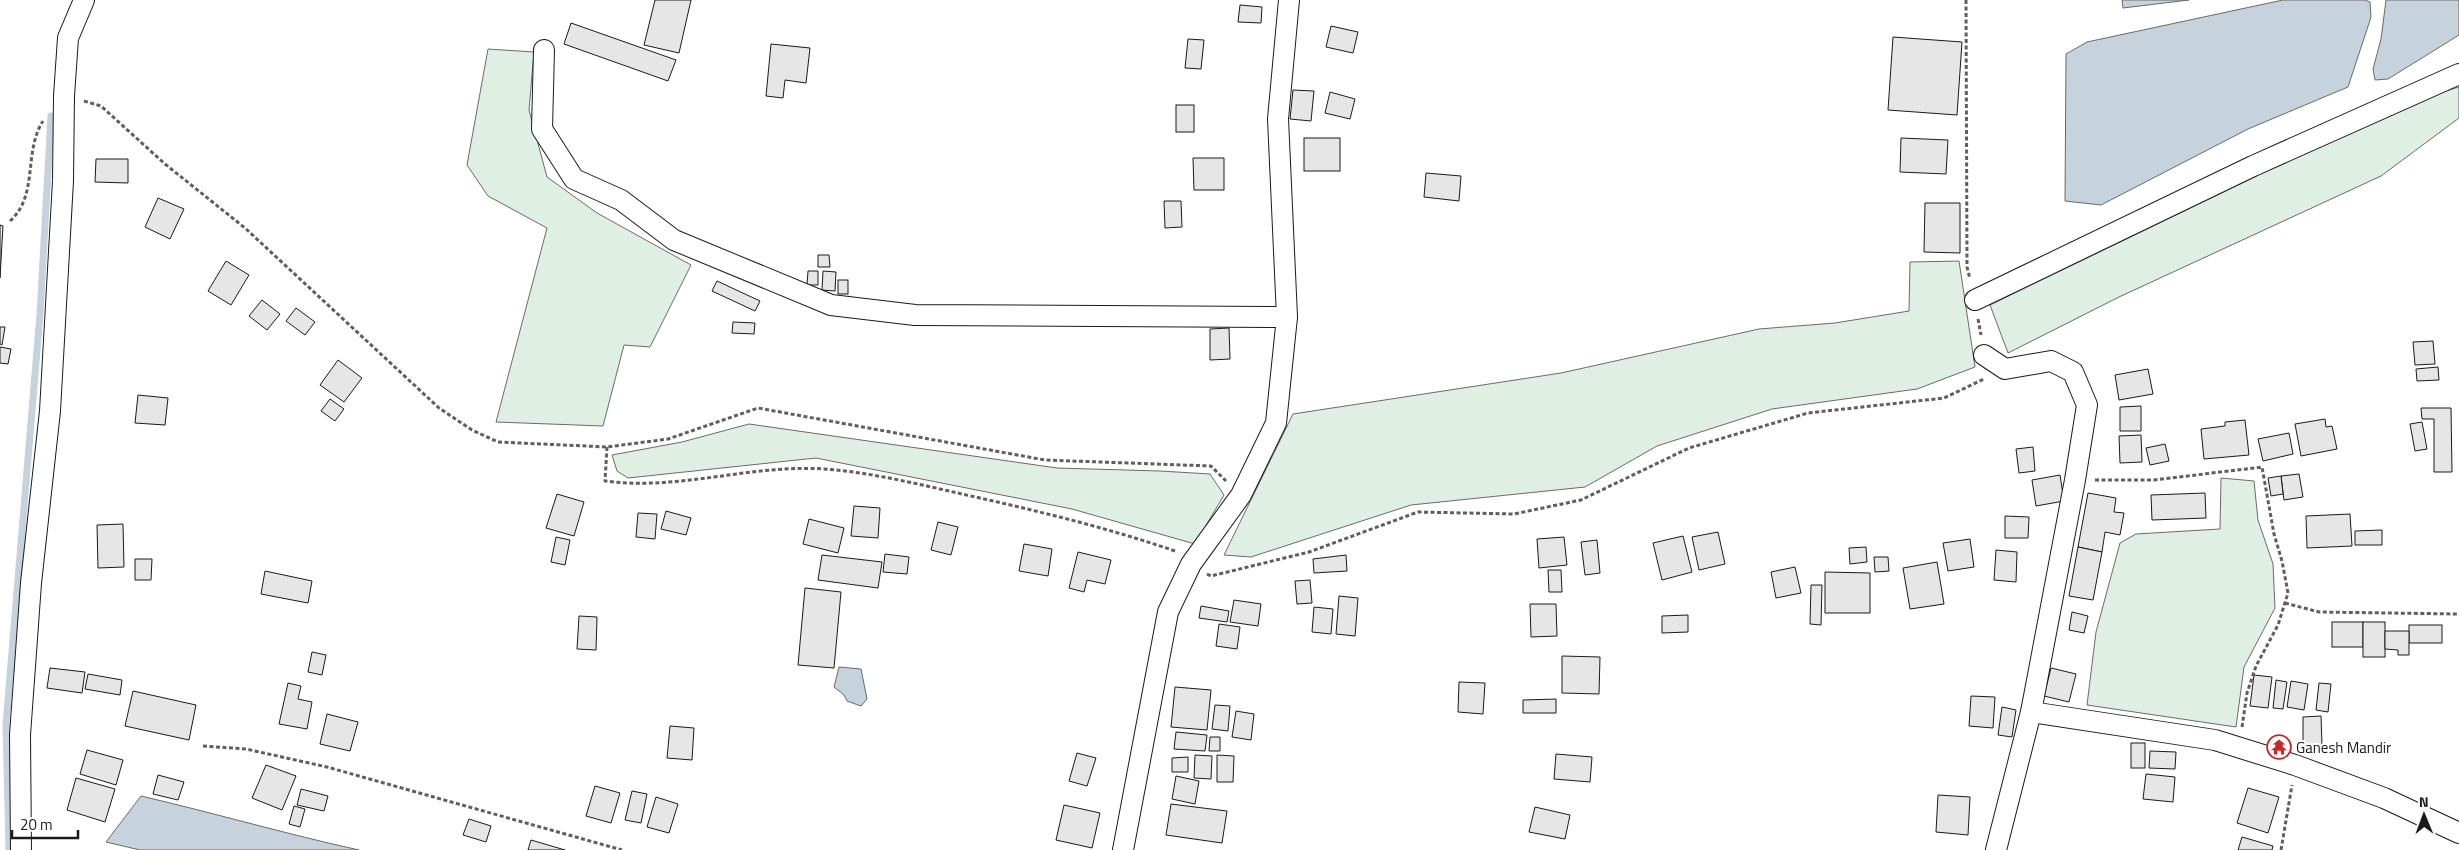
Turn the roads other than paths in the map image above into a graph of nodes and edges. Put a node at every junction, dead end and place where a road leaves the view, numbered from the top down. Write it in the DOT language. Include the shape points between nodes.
graph roads {
  1 [pos="84,0"];
  2 [pos="1289,0"];
  3 [pos="544,50"];
  4 [pos="2459,74"];
  5 [pos="1975,300"];
  6 [pos="1287,318"];
  7 [pos="1984,355"];
  8 [pos="2031,712"];
  9 [pos="2459,834"];
  10 [pos="22,850"];
  11 [pos="1123,850"];
  12 [pos="1996,850"];
  1 -- 10 [label="street" via="68,38 50,411 31,583 20,735"];
  2 -- 6 [label="street" via="1278,119"];
  3 -- 6 [label="street" via="542,129 574,179 621,200 674,240 832,305 915,315"];
  4 -- 5 [label="street" via="2253,166"];
  6 -- 11 [label="street" via="1276,422 1241,495 1193,561 1168,612"];
  7 -- 8 [label="street" via="2004,369 2051,361 2073,372 2086,405"];
  8 -- 9 [label="street" via="2215,740 2384,798"];
  8 -- 12 [label="street"];
}
